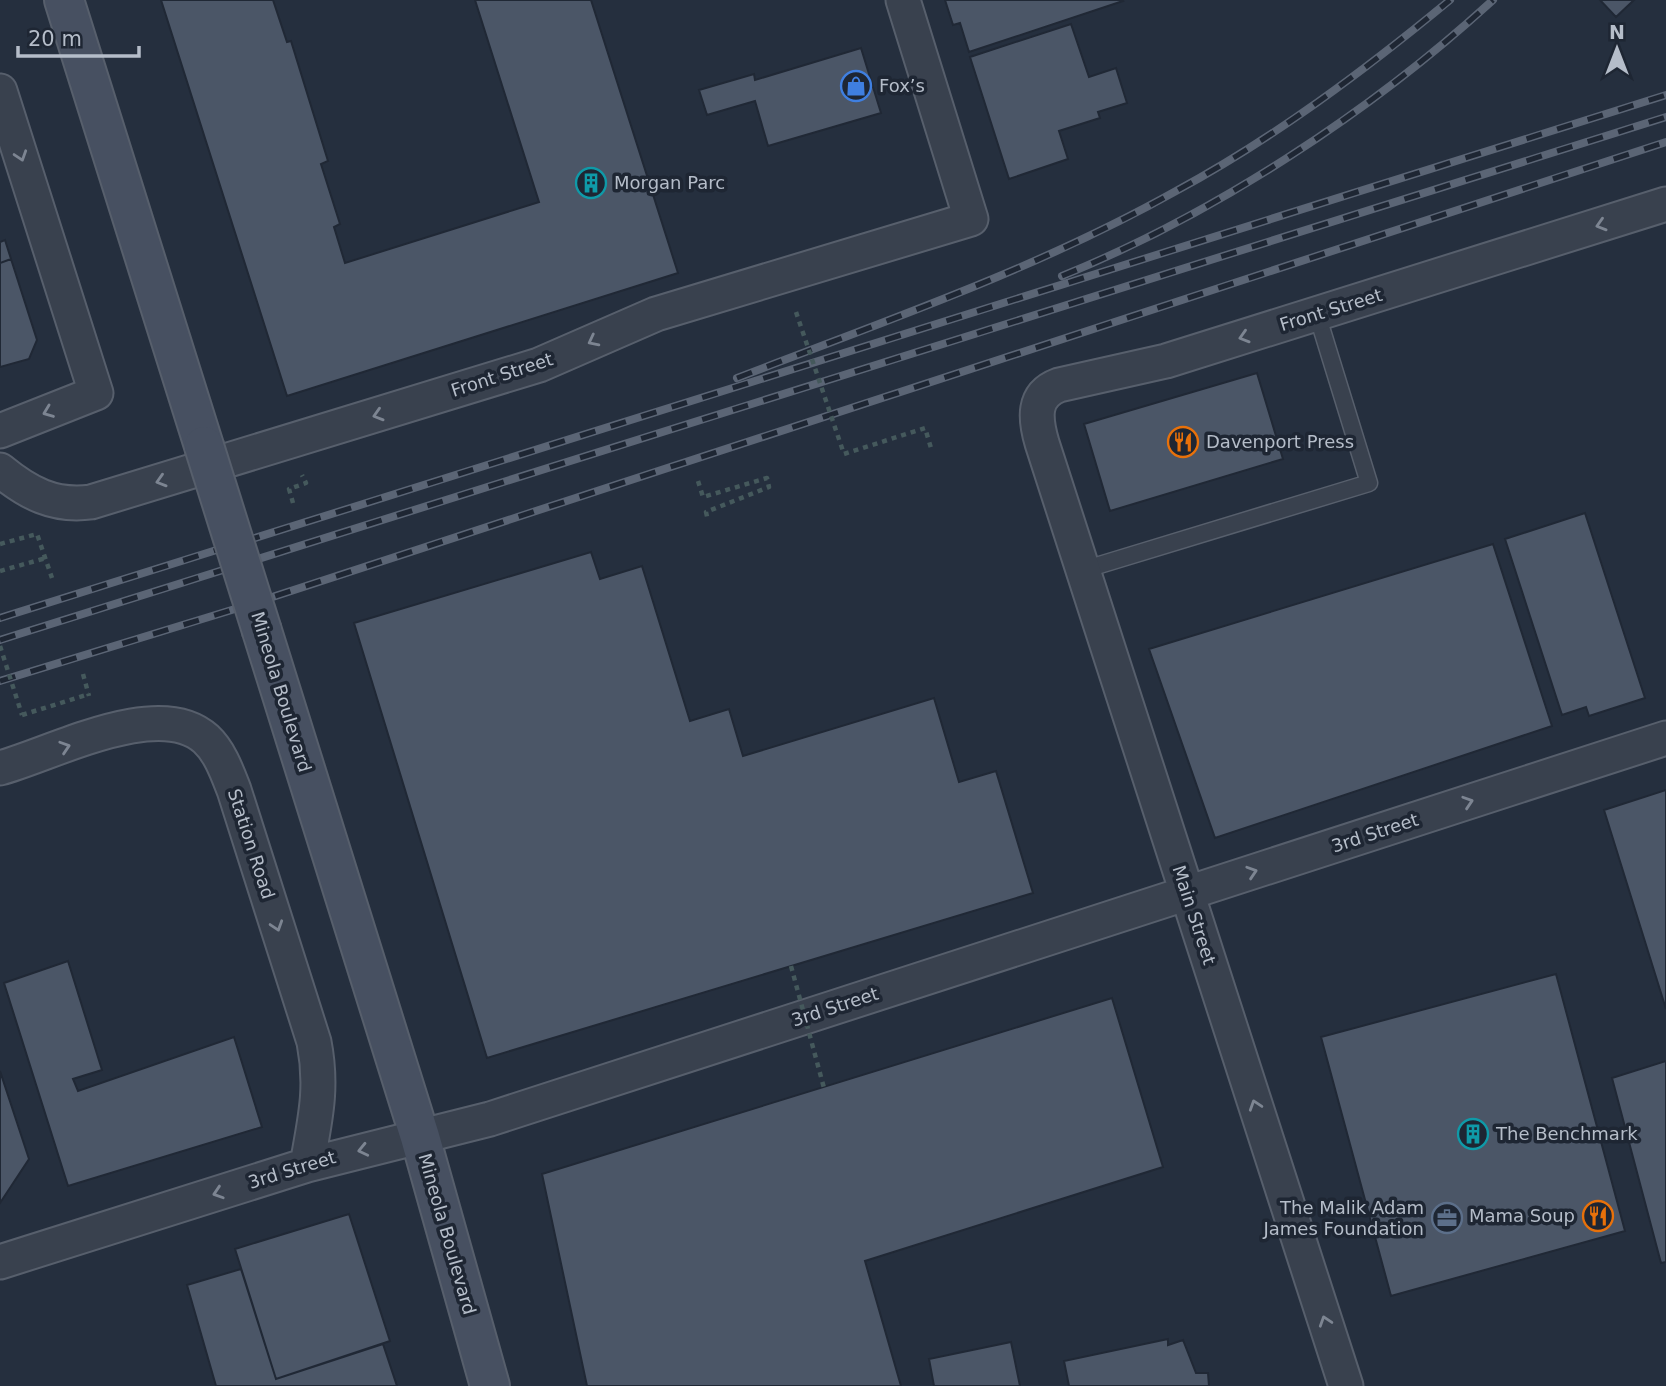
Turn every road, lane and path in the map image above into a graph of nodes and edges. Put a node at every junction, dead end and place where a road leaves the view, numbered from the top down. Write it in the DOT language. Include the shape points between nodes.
graph roads {
  1 [pos="64,0"];
  2 [pos="903,0"];
  3 [pos="0,91"];
  4 [pos="1666,204"];
  5 [pos="796,312"];
  6 [pos="1317,314"];
  7 [pos="0,431"];
  8 [pos="1042,443"];
  9 [pos="931,448"];
  10 [pos="0,470"];
  11 [pos="301,474"];
  12 [pos="698,481"];
  13 [pos="293,503"];
  14 [pos="708,521"];
  15 [pos="0,544"];
  16 [pos="46,558"];
  17 [pos="1083,570"];
  18 [pos="0,571"];
  19 [pos="52,578"];
  20 [pos="0,646"];
  21 [pos="83,674"];
  22 [pos="89,694"];
  23 [pos="91,704"];
  24 [pos="1666,738"];
  25 [pos="0,768"];
  26 [pos="1187,894"];
  27 [pos="791,966"];
  28 [pos="824,1088"];
  29 [pos="420,1137"];
  30 [pos="307,1165"];
  31 [pos="0,1262"];
  32 [pos="490,1386"];
  33 [pos="1346,1386"];
  1 -- 29 [label="main road, Mineola Boulevard, bridge"];
  2 -- 10 [label="street, Front Street, one-way" via="971,219 656,314 539,365 108,497 60,503 29,492"];
  3 -- 7 [label="street, one-way" via="96,393"];
  4 -- 6 [label="street, Front Street, one-way"];
  5 -- 9 [label="path, bridge" via="844,454 925,428"];
  6 -- 8 [label="street, Front Street, one-way" via="1136,369 1048,389 1037,407"];
  6 -- 17 [label="lane" via="1369,482"];
  8 -- 17 [label="street, Main Street"];
  11 -- 13 [label="path" via="306,483 289,489"];
  12 -- 14 [label="path" via="703,497 767,478 769,486 706,512"];
  15 -- 16 [label="path" via="37,534"];
  16 -- 18 [label="path"];
  16 -- 19 [label="path"];
  17 -- 26 [label="street, Main Street"];
  20 -- 22 [label="path, bridge" via="22,715"];
  21 -- 22 [label="path"];
  22 -- 23 [label="path"];
  26 -- 24 [label="street, 3rd Street, one-way"];
  25 -- 30 [label="street, Station Road, one-way" via="152,722 191,729 206,738 234,790 314,1042 319,1098"];
  26 -- 29 [label="street, 3rd Street" via="489,1119"];
  33 -- 26 [label="street, Main Street, one-way"];
  27 -- 28 [label="path, bridge"];
  29 -- 30 [label="street, 3rd Street, one-way"];
  29 -- 32 [label="main road, Mineola Boulevard"];
  30 -- 31 [label="street, 3rd Street, one-way"];
}
